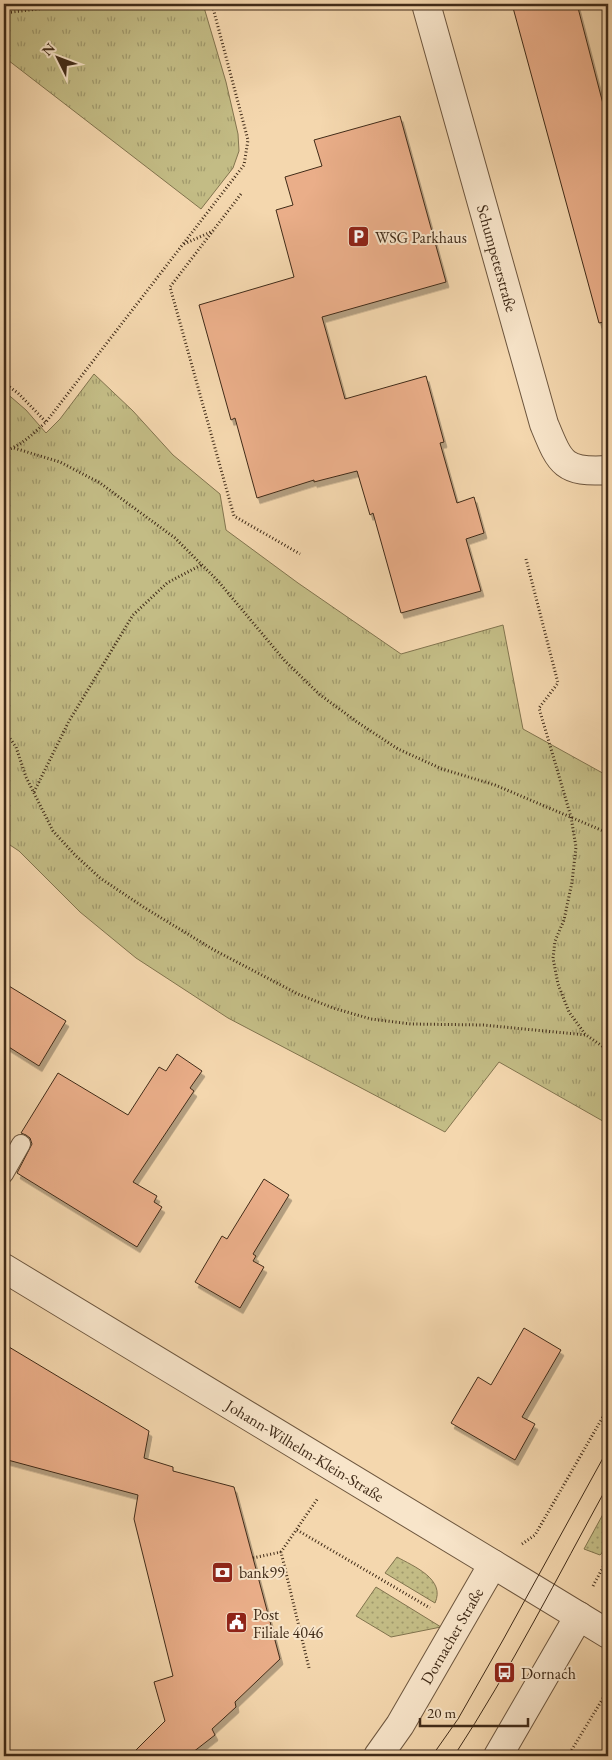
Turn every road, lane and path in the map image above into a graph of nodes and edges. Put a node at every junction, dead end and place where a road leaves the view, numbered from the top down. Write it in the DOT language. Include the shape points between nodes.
graph roads {
  1 [pos="79,4"];
  2 [pos="212,4"];
  3 [pos="426,4"];
  4 [pos="4,13"];
  5 [pos="241,194"];
  6 [pos="213,231"];
  7 [pos="184,244"];
  8 [pos="4,383"];
  9 [pos="46,422"];
  10 [pos="14,448"];
  11 [pos="4,451"];
  12 [pos="608,470"];
  13 [pos="300,554"];
  14 [pos="526,558"];
  15 [pos="201,565"];
  16 [pos="4,730"];
  17 [pos="34,792"];
  18 [pos="571,817"];
  19 [pos="608,833"];
  20 [pos="586,1035"];
  21 [pos="608,1050"];
  22 [pos="21,1144"];
  23 [pos="4,1174"];
  24 [pos="4,1268"];
  25 [pos="608,1408"];
  26 [pos="318,1498"];
  27 [pos="296,1530"];
  28 [pos="535,1535"];
  29 [pos="281,1552"];
  30 [pos="253,1558"];
  31 [pos="608,1558"];
  32 [pos="493,1564"];
  33 [pos="600,1570"];
  34 [pos="431,1609"];
  35 [pos="579,1616"];
  36 [pos="608,1634"];
  37 [pos="309,1668"];
  38 [pos="608,1690"];
  39 [pos="378,1756"];
  40 [pos="498,1756"];
  41 [pos="568,1756"];
  1 -- 4 [label="path"];
  2 -- 7 [label="path" via="248,140 244,164"];
  3 -- 12 [label="street, Schumpeterstraße" via="547,431 556,454 569,467 586,472"];
  5 -- 6 [label="path"];
  6 -- 7 [label="path"];
  6 -- 13 [label="path" via="170,287 234,516"];
  7 -- 9 [label="path"];
  8 -- 9 [label="path"];
  9 -- 10 [label="path"];
  10 -- 11 [label="path"];
  10 -- 15 [label="path" via="60,462 100,483 175,538"];
  14 -- 18 [label="path" via="558,683 539,708"];
  15 -- 17 [label="path" via="167,583 133,615 69,721"];
  15 -- 18 [label="path" via="284,661 319,694 357,722 398,749 442,769 495,785"];
  16 -- 17 [label="path" via="16,747"];
  17 -- 20 [label="path" via="53,831 100,878 214,950 298,994 371,1019"];
  18 -- 19 [label="path"];
  18 -- 20 [label="path" via="576,847 572,882 553,958 558,984 569,1012"];
  20 -- 21 [label="path"];
  22 -- 23 [label="lane"];
  24 -- 32 [label="street, Johann-Wilhelm-Klein-Straße"];
  25 -- 28 [label="path"];
  26 -- 27 [label="path"];
  27 -- 29 [label="path"];
  27 -- 34 [label="path"];
  29 -- 30 [label="path"];
  29 -- 37 [label="path"];
  31 -- 33 [label="path"];
  32 -- 35 [label="street, Johann-Wilhelm-Klein-Straße"];
  32 -- 39 [label="street, Dornacher Straße" via="400,1725"];
  35 -- 36 [label="street, Johann-Wilhelm-Klein-Straße"];
  35 -- 40 [label="street"];
  38 -- 41 [label="path"];
}
